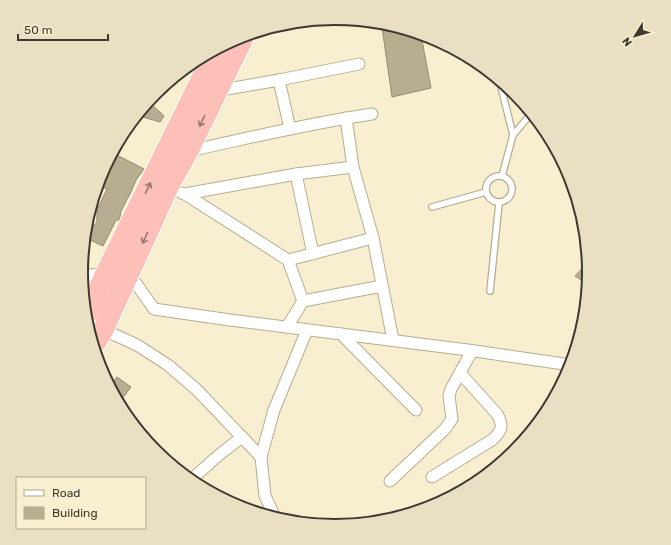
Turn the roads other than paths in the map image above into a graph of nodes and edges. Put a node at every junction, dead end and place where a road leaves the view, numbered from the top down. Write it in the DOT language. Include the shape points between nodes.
graph roads {
  1 [pos="237,46"];
  2 [pos="213,57"];
  3 [pos="359,64"];
  4 [pos="279,80"];
  5 [pos="208,87"];
  6 [pos="502,88"];
  7 [pos="372,114"];
  8 [pos="528,117"];
  9 [pos="346,118"];
  10 [pos="290,129"];
  11 [pos="513,135"];
  12 [pos="188,151"];
  13 [pos="353,167"];
  14 [pos="296,174"];
  15 [pos="502,176"];
  16 [pos="177,190"];
  17 [pos="486,192"];
  18 [pos="499,203"];
  19 [pos="432,206"];
  20 [pos="373,238"];
  21 [pos="313,254"];
  22 [pos="288,260"];
  23 [pos="129,272"];
  24 [pos="106,273"];
  25 [pos="88,275"];
  26 [pos="382,286"];
  27 [pos="490,291"];
  28 [pos="303,301"];
  29 [pos="90,308"];
  30 [pos="287,327"];
  31 [pos="307,330"];
  32 [pos="96,332"];
  33 [pos="341,334"];
  34 [pos="392,340"];
  35 [pos="472,351"];
  36 [pos="565,364"];
  37 [pos="460,373"];
  38 [pos="416,410"];
  39 [pos="242,437"];
  40 [pos="261,457"];
  41 [pos="195,476"];
  42 [pos="432,477"];
  43 [pos="390,481"];
  44 [pos="273,512"];
  1 -- 5 [label="highway"];
  2 -- 5 [label="highway"];
  3 -- 4 [label="street"];
  4 -- 5 [label="street"];
  4 -- 10 [label="street"];
  5 -- 12 [label="highway, one-way"];
  24 -- 5 [label="highway, one-way"];
  6 -- 11 [label="lane"];
  7 -- 9 [label="street"];
  8 -- 11 [label="lane"];
  9 -- 10 [label="street"];
  9 -- 13 [label="street"];
  10 -- 12 [label="street"];
  11 -- 15 [label="lane"];
  12 -- 16 [label="highway"];
  13 -- 14 [label="street"];
  13 -- 20 [label="street"];
  14 -- 16 [label="street"];
  14 -- 21 [label="street"];
  15 -- 17 [label="lane" via="490,180"];
  15 -- 18 [label="lane" via="510,181 513,190 507,200"];
  16 -- 22 [label="street"];
  16 -- 23 [label="highway, one-way"];
  17 -- 18 [label="lane" via="491,200"];
  17 -- 19 [label="lane"];
  18 -- 27 [label="lane"];
  20 -- 21 [label="street"];
  20 -- 26 [label="street"];
  21 -- 22 [label="street"];
  22 -- 28 [label="street"];
  23 -- 24 [label="street"];
  23 -- 30 [label="street" via="154,309"];
  23 -- 32 [label="highway"];
  24 -- 25 [label="street"];
  24 -- 29 [label="highway"];
  26 -- 28 [label="street"];
  26 -- 34 [label="street"];
  28 -- 30 [label="street"];
  30 -- 31 [label="street"];
  31 -- 33 [label="street"];
  31 -- 40 [label="street" via="274,410"];
  32 -- 39 [label="street" via="137,346 168,365 197,390"];
  33 -- 34 [label="street"];
  33 -- 38 [label="street"];
  34 -- 35 [label="street"];
  35 -- 36 [label="street"];
  35 -- 37 [label="street"];
  37 -- 42 [label="street" via="497,414 501,420 501,428 492,440"];
  37 -- 43 [label="street" via="450,389 450,423"];
  39 -- 40 [label="street"];
  39 -- 41 [label="street"];
  40 -- 44 [label="street" via="265,496"];
}
